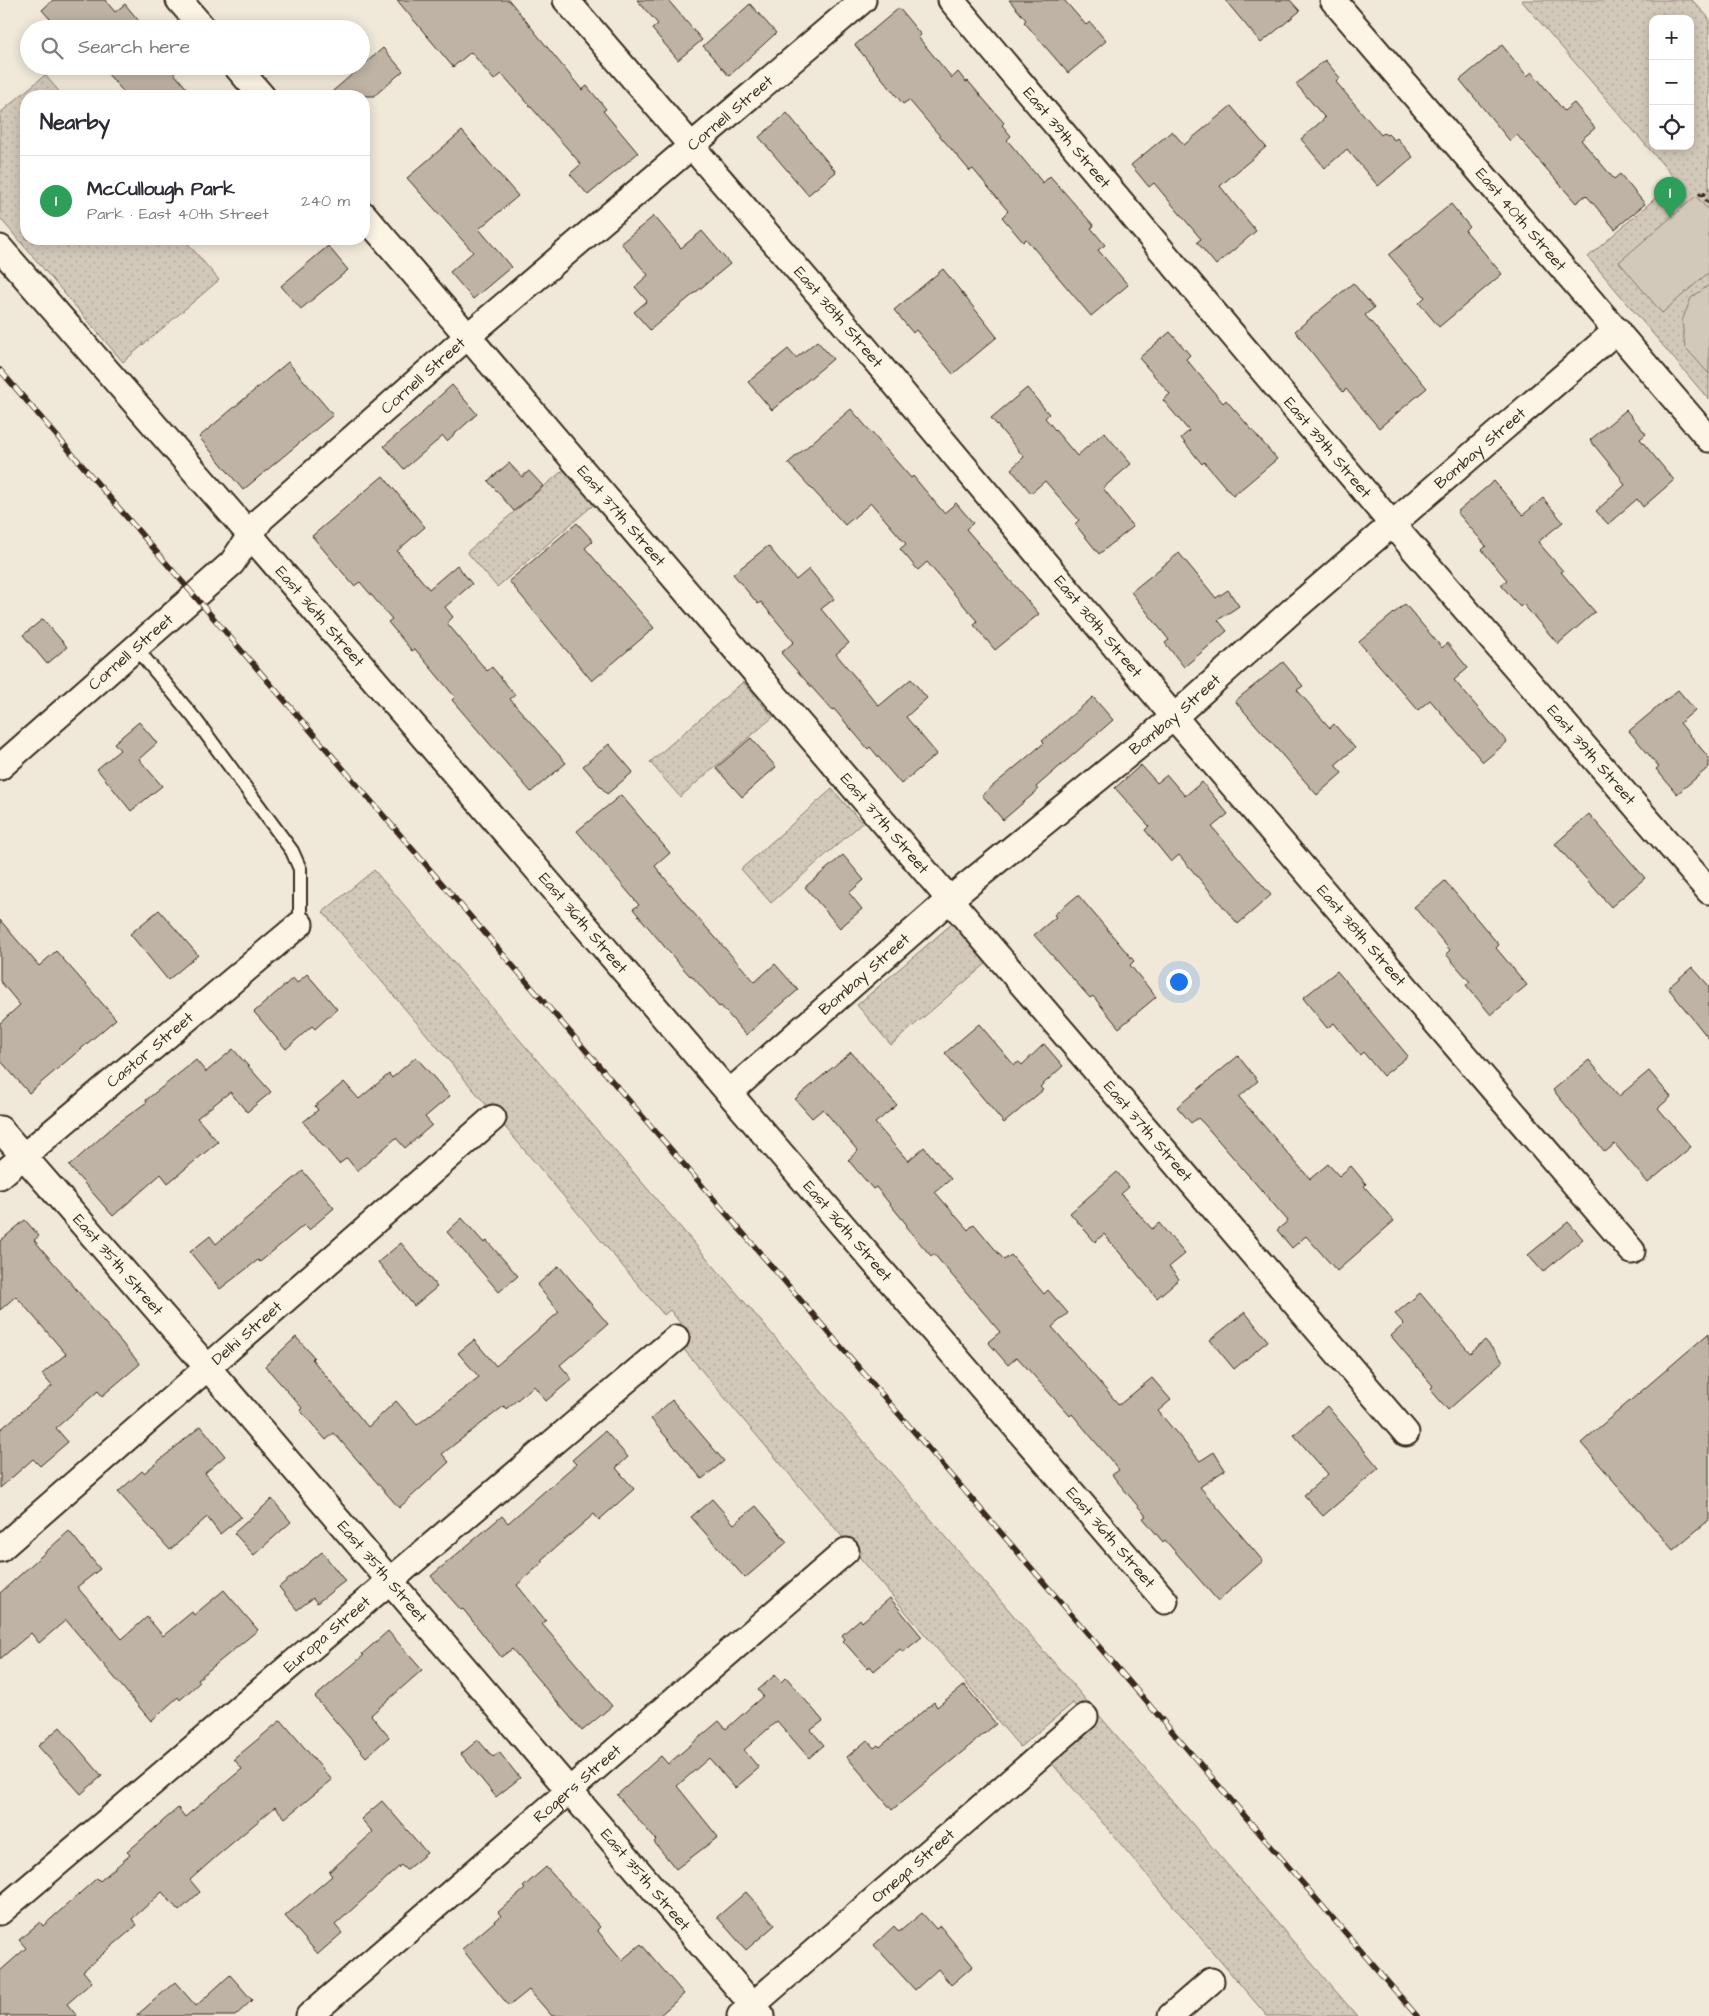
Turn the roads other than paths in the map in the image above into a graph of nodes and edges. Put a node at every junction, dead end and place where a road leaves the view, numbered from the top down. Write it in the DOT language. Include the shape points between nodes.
graph roads {
  1 [pos="179,0"];
  2 [pos="566,0"];
  3 [pos="863,0"];
  4 [pos="951,0"];
  5 [pos="1333,0"];
  6 [pos="196,20"];
  7 [pos="244,75"];
  8 [pos="257,90"];
  9 [pos="691,147"];
  10 [pos="370,222"];
  11 [pos="0,248"];
  12 [pos="1617,330"];
  13 [pos="468,336"];
  14 [pos="1709,439"];
  15 [pos="1392,524"];
  16 [pos="250,537"];
  17 [pos="136,648"];
  18 [pos="1174,717"];
  19 [pos="0,768"];
  20 [pos="1709,891"];
  21 [pos="949,900"];
  22 [pos="300,924"];
  23 [pos="729,1093"];
  24 [pos="493,1118"];
  25 [pos="0,1129"];
  26 [pos="23,1156"];
  27 [pos="0,1176"];
  28 [pos="1632,1251"];
  29 [pos="676,1338"];
  30 [pos="208,1368"];
  31 [pos="1406,1432"];
  32 [pos="0,1549"];
  33 [pos="846,1551"];
  34 [pos="389,1580"];
  35 [pos="1165,1601"];
  36 [pos="1085,1717"];
  37 [pos="570,1792"];
  38 [pos="0,1912"];
  39 [pos="1211,1981"];
  40 [pos="751,2012"];
  41 [pos="309,2016"];
  42 [pos="1171,2016"];
  1 -- 6 [label="street"];
  2 -- 9 [label="street, East 38th Street"];
  3 -- 9 [label="street, Cornell Street"];
  4 -- 15 [label="street, East 39th Street"];
  5 -- 12 [label="street, East 40th Street"];
  7 -- 8 [label="street"];
  9 -- 13 [label="street, Cornell Street"];
  9 -- 18 [label="street, East 38th Street" via="860,342"];
  10 -- 13 [label="street, East 37th Street"];
  11 -- 16 [label="street, East 36th Street"];
  12 -- 14 [label="street, East 40th Street"];
  12 -- 15 [label="street, Bombay Street"];
  13 -- 16 [label="street, Cornell Street" via="261,518"];
  13 -- 21 [label="street, East 37th Street"];
  15 -- 18 [label="street, Bombay Street"];
  15 -- 20 [label="street, East 39th Street"];
  16 -- 17 [label="street, Cornell Street" via="232,563"];
  16 -- 23 [label="street, East 36th Street"];
  17 -- 19 [label="street, Cornell Street"];
  17 -- 22 [label="lane" via="195,719 292,851 300,869"];
  18 -- 21 [label="street, Bombay Street"];
  18 -- 28 [label="street, East 38th Street"];
  21 -- 23 [label="street, Bombay Street"];
  21 -- 31 [label="street, East 37th Street"];
  22 -- 26 [label="street, Castor Street"];
  23 -- 35 [label="street, East 36th Street"];
  24 -- 30 [label="street, Delhi Street"];
  25 -- 26 [label="street, East 35th Street"];
  26 -- 27 [label="street, Castor Street"];
  26 -- 30 [label="street, East 35th Street"];
  29 -- 34 [label="street, Europa Street"];
  30 -- 32 [label="street, Delhi Street"];
  30 -- 34 [label="street, East 35th Street"];
  33 -- 37 [label="street, Rogers Street"];
  34 -- 37 [label="street, East 35th Street"];
  34 -- 38 [label="street, Europa Street"];
  36 -- 40 [label="street, Omega Street"];
  37 -- 40 [label="street, East 35th Street"];
  37 -- 41 [label="street, Rogers Street"];
  39 -- 42 [label="street"];
}
